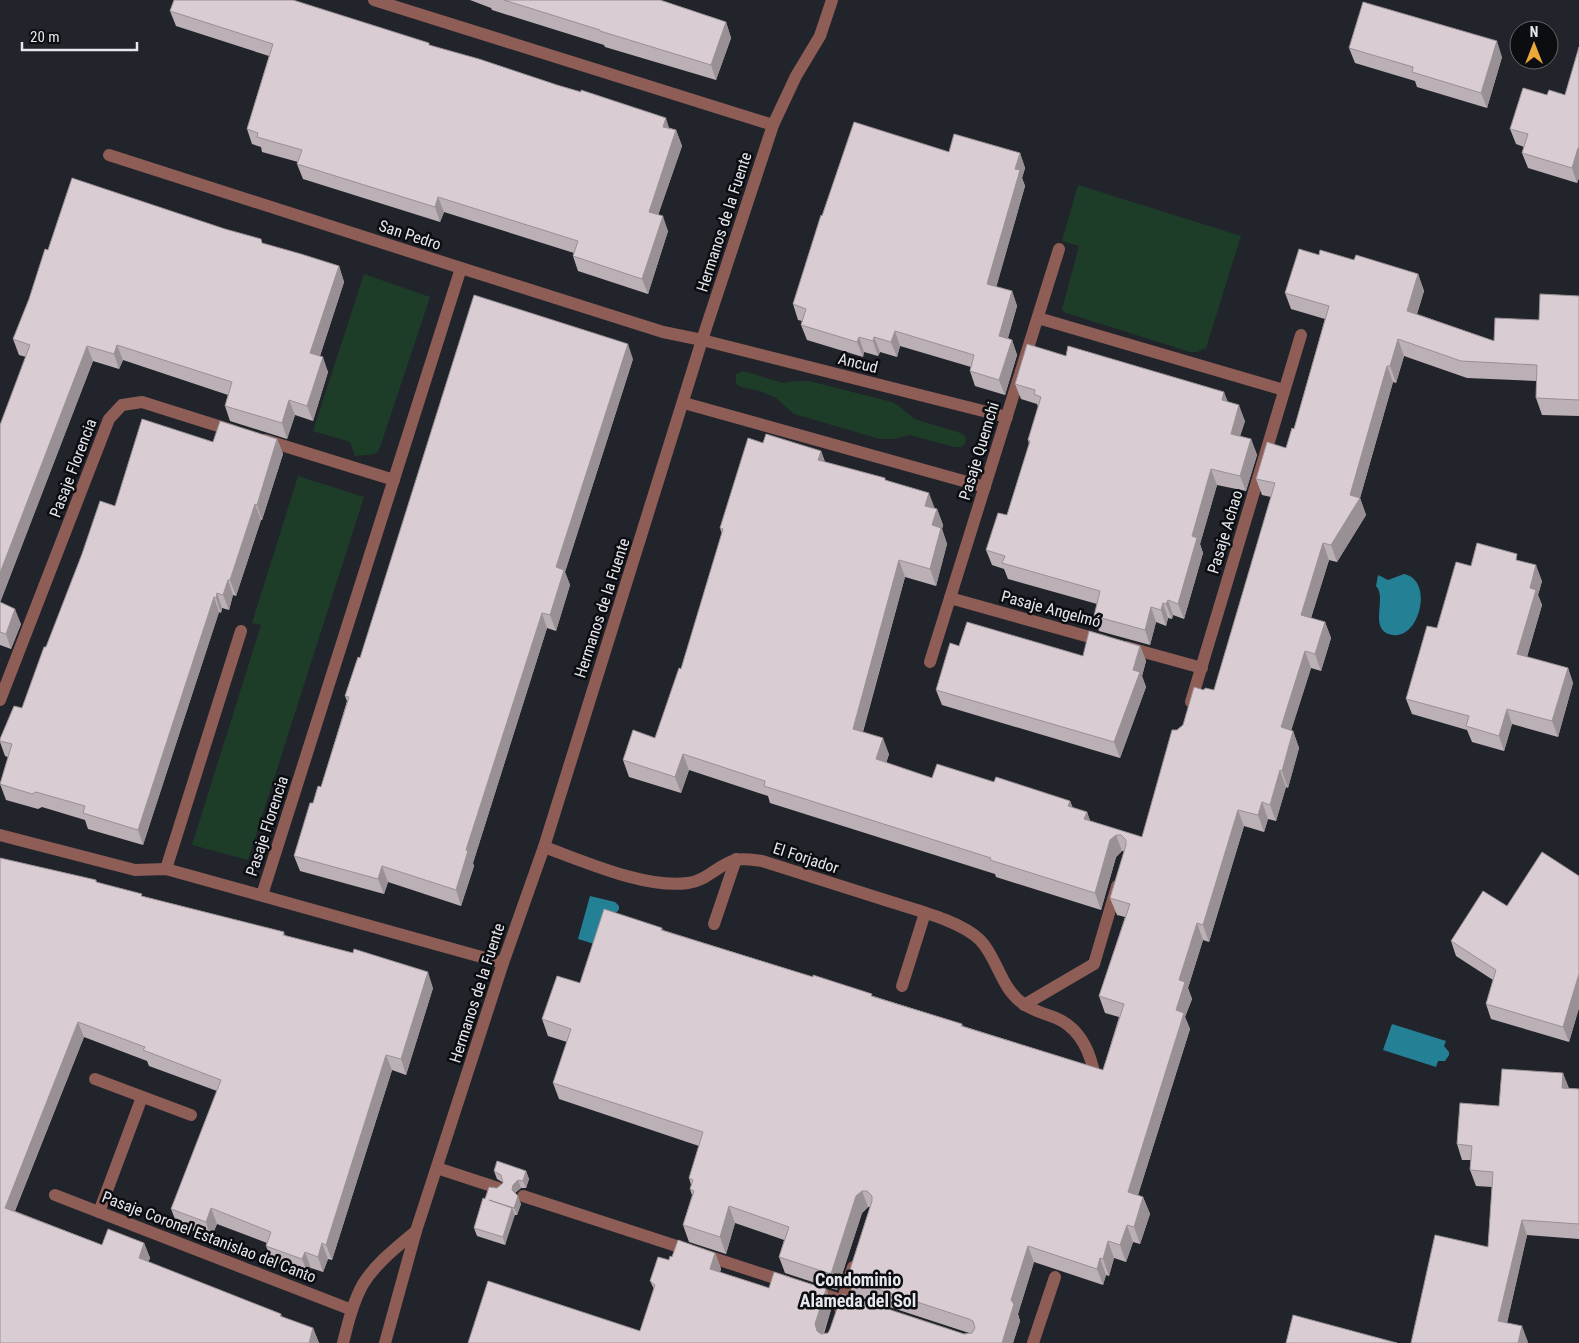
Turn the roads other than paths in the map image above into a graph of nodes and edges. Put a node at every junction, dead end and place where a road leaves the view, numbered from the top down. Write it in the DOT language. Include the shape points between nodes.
graph roads {
  1 [pos="374,0"];
  2 [pos="832,0"];
  3 [pos="773,125"];
  4 [pos="110,154"];
  5 [pos="1059,249"];
  6 [pos="461,268"];
  7 [pos="1038,318"];
  8 [pos="1301,336"];
  9 [pos="702,340"];
  10 [pos="1284,390"];
  11 [pos="684,403"];
  12 [pos="1007,417"];
  13 [pos="394,480"];
  14 [pos="985,487"];
  15 [pos="950,598"];
  16 [pos="241,631"];
  17 [pos="930,662"];
  18 [pos="1202,668"];
  19 [pos="0,700"];
  20 [pos="1188,712"];
  21 [pos="0,835"];
  22 [pos="544,847"];
  23 [pos="736,859"];
  24 [pos="166,869"];
  25 [pos="1119,878"];
  26 [pos="262,896"];
  27 [pos="925,913"];
  28 [pos="714,924"];
  29 [pos="503,963"];
  30 [pos="902,986"];
  31 [pos="1024,1005"];
  32 [pos="1093,1068"];
  33 [pos="95,1079"];
  34 [pos="142,1097"];
  35 [pos="191,1115"];
  36 [pos="437,1168"];
  37 [pos="498,1188"];
  38 [pos="55,1195"];
  39 [pos="523,1196"];
  40 [pos="99,1212"];
  41 [pos="416,1231"];
  42 [pos="858,1253"];
  43 [pos="1054,1277"];
  44 [pos="842,1300"];
  45 [pos="352,1310"];
  46 [pos="870,1310"];
  47 [pos="837,1318"];
  48 [pos="343,1343"];
  49 [pos="385,1343"];
  50 [pos="1033,1343"];
  1 -- 3 [label="street"];
  2 -- 3 [label="street, Hermanos de la Fuente" via="820,36 796,76"];
  3 -- 9 [label="street, Hermanos de la Fuente"];
  4 -- 6 [label="street, San Pedro"];
  5 -- 7 [label="street, Pasaje Quemchi"];
  6 -- 9 [label="street, San Pedro" via="663,332"];
  6 -- 13 [label="street, Pasaje Florencia"];
  7 -- 10 [label="street"];
  7 -- 12 [label="street, Pasaje Quemchi"];
  8 -- 10 [label="street, Pasaje Achao"];
  9 -- 11 [label="street, Hermanos de la Fuente"];
  9 -- 12 [label="street, Ancud"];
  10 -- 18 [label="street, Pasaje Achao"];
  11 -- 14 [label="street"];
  11 -- 22 [label="street, Hermanos de la Fuente"];
  12 -- 14 [label="street, Pasaje Quemchi"];
  13 -- 19 [label="street, Pasaje Florencia" via="142,402 122,405 110,419"];
  13 -- 26 [label="street, Pasaje Florencia"];
  14 -- 15 [label="street, Pasaje Quemchi"];
  15 -- 17 [label="street, Pasaje Quemchi"];
  15 -- 18 [label="street, Pasaje Angelmó"];
  16 -- 24 [label="street"];
  18 -- 20 [label="street, Pasaje Achao"];
  21 -- 24 [label="street, Pasaje Florencia" via="135,870"];
  22 -- 23 [label="street" via="642,881 669,884 701,880"];
  22 -- 29 [label="street, Hermanos de la Fuente"];
  23 -- 27 [label="street, El Forjador" via="762,860"];
  23 -- 28 [label="street"];
  24 -- 26 [label="street, Pasaje Florencia"];
  25 -- 31 [label="street" via="1094,964"];
  26 -- 29 [label="street, Pasaje Florencia"];
  27 -- 30 [label="street"];
  27 -- 31 [label="street, El Forjador" via="960,926 980,940 1004,984"];
  29 -- 36 [label="street, Hermanos de la Fuente"];
  31 -- 32 [label="street" via="1059,1019 1079,1034"];
  33 -- 34 [label="street"];
  34 -- 35 [label="street"];
  34 -- 40 [label="street"];
  36 -- 37 [label="street"];
  36 -- 41 [label="street, Hermanos de la Fuente"];
  38 -- 40 [label="street, Pasaje Coronel Estanislao del Canto"];
  39 -- 44 [label="street"];
  40 -- 45 [label="street, Pasaje Coronel Estanislao del Canto"];
  41 -- 45 [label="street" via="385,1257 364,1283"];
  41 -- 49 [label="street, Hermanos de la Fuente"];
  42 -- 44 [label="street"];
  43 -- 50 [label="street"];
  44 -- 46 [label="street"];
  44 -- 47 [label="street"];
  45 -- 48 [label="street"];
}
